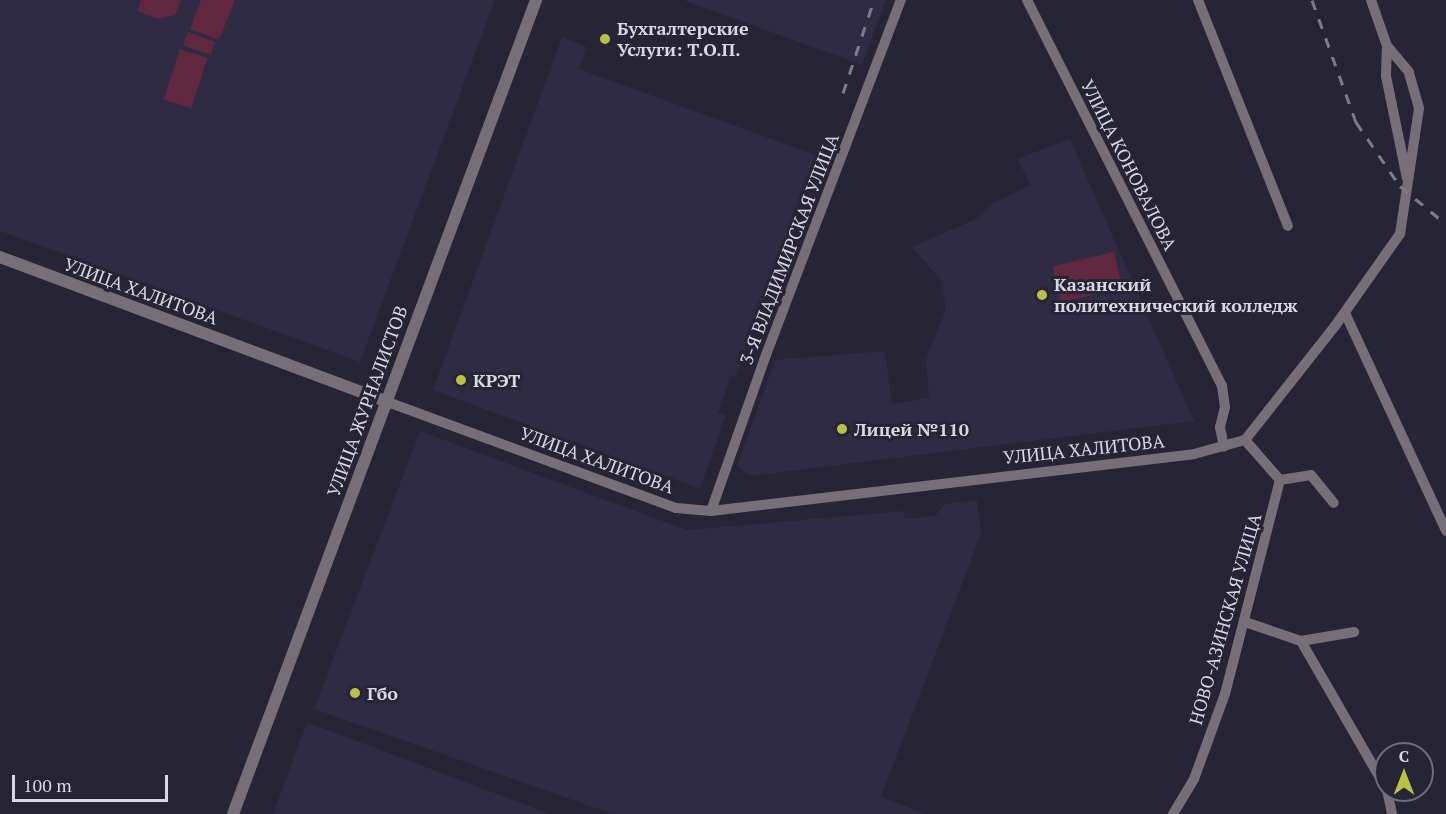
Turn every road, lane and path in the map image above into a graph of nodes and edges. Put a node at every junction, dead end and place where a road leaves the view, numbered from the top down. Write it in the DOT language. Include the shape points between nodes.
graph roads {
  1 [pos="536,0"];
  2 [pos="901,0"];
  3 [pos="1027,0"];
  4 [pos="1198,0"];
  5 [pos="1371,0"];
  6 [pos="1387,46"];
  7 [pos="1408,186"];
  8 [pos="1288,226"];
  9 [pos="0,257"];
  10 [pos="1346,313"];
  11 [pos="385,401"];
  12 [pos="1245,440"];
  13 [pos="1224,447"];
  14 [pos="1280,480"];
  15 [pos="1334,503"];
  16 [pos="711,511"];
  17 [pos="1446,531"];
  18 [pos="1245,622"];
  19 [pos="1354,632"];
  20 [pos="1301,641"];
  21 [pos="1374,767"];
  22 [pos="233,814"];
  23 [pos="1173,814"];
  1 -- 11 [label="street, УЛИЦА ЖУРНАЛИСТОВ"];
  2 -- 16 [label="street, 3-Я ВЛАДИМИРСКАЯ УЛИЦА"];
  3 -- 13 [label="street, УЛИЦА КОНОВАЛОВА" via="1222,386"];
  4 -- 8 [label="street"];
  5 -- 6 [label="street"];
  6 -- 7 [label="street" via="1386,75"];
  6 -- 7 [label="street" via="1409,72 1419,108"];
  7 -- 10 [label="street" via="1400,234"];
  9 -- 11 [label="street, УЛИЦА ХАЛИТОВА"];
  10 -- 12 [label="street"];
  10 -- 17 [label="street"];
  11 -- 16 [label="street, УЛИЦА ХАЛИТОВА" via="676,508"];
  11 -- 22 [label="street, УЛИЦА ЖУРНАЛИСТОВ"];
  12 -- 13 [label="street, УЛИЦА ХАЛИТОВА"];
  12 -- 14 [label="street"];
  13 -- 16 [label="street, УЛИЦА ХАЛИТОВА" via="1194,454"];
  14 -- 15 [label="street" via="1311,475"];
  14 -- 18 [label="street, НОВО-АЗИНСКАЯ УЛИЦА"];
  18 -- 20 [label="street"];
  18 -- 23 [label="street, НОВО-АЗИНСКАЯ УЛИЦА" via="1194,779"];
  19 -- 20 [label="street"];
  20 -- 21 [label="street"];
}
